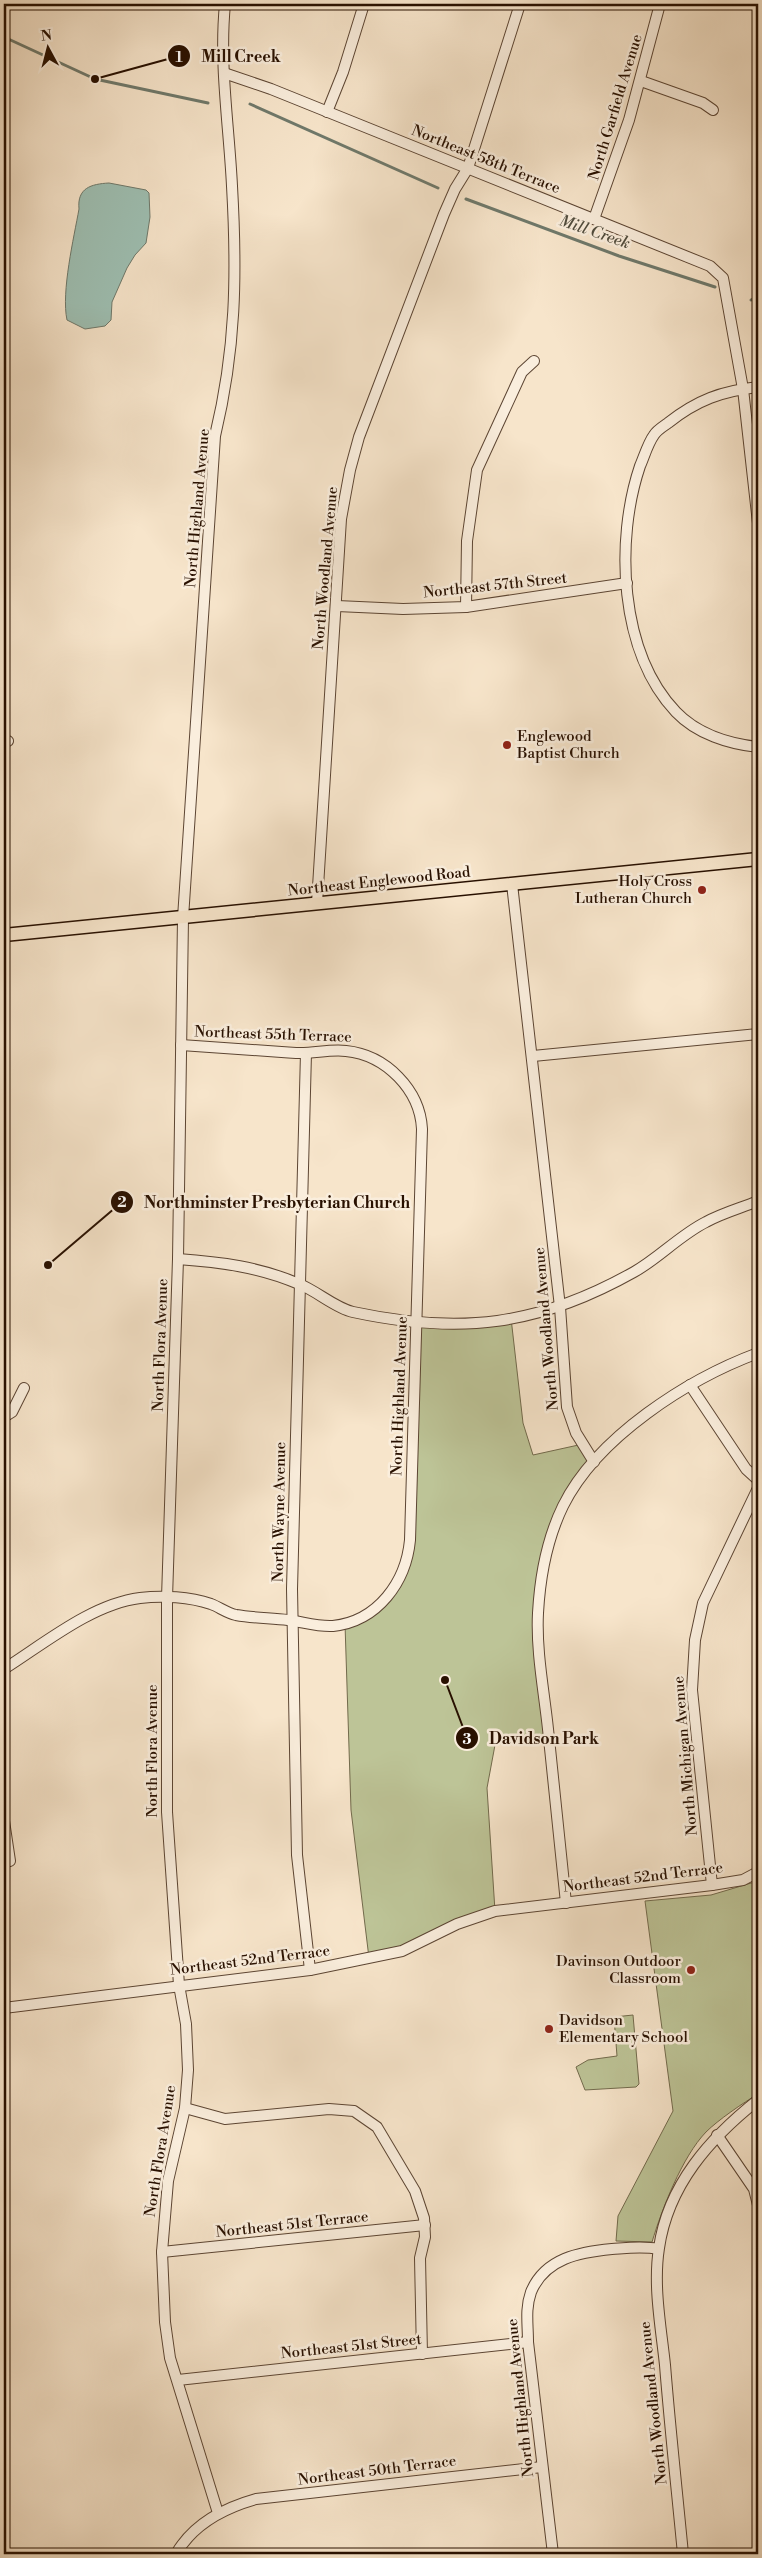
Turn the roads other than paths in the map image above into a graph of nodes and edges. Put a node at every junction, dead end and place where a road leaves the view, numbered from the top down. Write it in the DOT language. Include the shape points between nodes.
graph roads {
  1 [pos="225,4"];
  2 [pos="364,4"];
  3 [pos="520,4"];
  4 [pos="660,4"];
  5 [pos="224,72"];
  6 [pos="640,81"];
  7 [pos="713,110"];
  8 [pos="327,112"];
  9 [pos="468,168"];
  10 [pos="594,219"];
  11 [pos="534,361"];
  12 [pos="758,387"];
  13 [pos="743,389"];
  14 [pos="758,523"];
  15 [pos="627,583"];
  16 [pos="337,606"];
  17 [pos="466,606"];
  18 [pos="758,747"];
  19 [pos="758,859"];
  20 [pos="512,884"];
  21 [pos="317,903"];
  22 [pos="183,918"];
  23 [pos="4,935"];
  24 [pos="758,1034"];
  25 [pos="181,1045"];
  26 [pos="306,1053"];
  27 [pos="533,1056"];
  28 [pos="410,1090"];
  29 [pos="758,1200"];
  30 [pos="178,1258"];
  31 [pos="298,1283"];
  32 [pos="560,1307"];
  33 [pos="416,1323"];
  34 [pos="758,1352"];
  35 [pos="690,1385"];
  36 [pos="24,1388"];
  37 [pos="4,1416"];
  38 [pos="594,1462"];
  39 [pos="758,1480"];
  40 [pos="758,1488"];
  41 [pos="167,1598"];
  42 [pos="293,1621"];
  43 [pos="4,1669"];
  44 [pos="4,1821"];
  45 [pos="10,1860"];
  46 [pos="758,1872"];
  47 [pos="712,1885"];
  48 [pos="566,1903"];
  49 [pos="310,1970"];
  50 [pos="179,1985"];
  51 [pos="4,2008"];
  52 [pos="758,2100"];
  53 [pos="184,2108"];
  54 [pos="717,2135"];
  55 [pos="758,2205"];
  56 [pos="425,2225"];
  57 [pos="658,2249"];
  58 [pos="162,2252"];
  59 [pos="528,2342"];
  60 [pos="422,2354"];
  61 [pos="178,2380"];
  62 [pos="542,2467"];
  63 [pos="218,2513"];
  64 [pos="176,2554"];
  65 [pos="553,2554"];
  66 [pos="684,2554"];
  1 -- 5 [label="street"];
  2 -- 8 [label="street"];
  3 -- 9 [label="street, North Woodland Avenue"];
  4 -- 6 [label="street, North Garfield Avenue"];
  5 -- 8 [label="street, Northeast 58th Terrace"];
  5 -- 22 [label="street, North Highland Avenue" via="232,188 235,307 231,361 215,436"];
  6 -- 7 [label="street" via="703,102"];
  6 -- 10 [label="street, North Garfield Avenue"];
  8 -- 9 [label="street, Northeast 58th Terrace"];
  9 -- 10 [label="street, Northeast 58th Terrace"];
  9 -- 16 [label="street, North Woodland Avenue" via="444,214 356,448 341,518"];
  10 -- 13 [label="street, Northeast 58th Terrace" via="710,266 723,278"];
  11 -- 17 [label="street" via="522,372 477,470 467,541"];
  12 -- 13 [label="street"];
  13 -- 14 [label="street"];
  13 -- 15 [label="street" via="703,399 654,434 630,503 626,539"];
  15 -- 17 [label="street, Northeast 57th Street"];
  15 -- 18 [label="street" via="641,650 675,711 718,738"];
  16 -- 17 [label="street, Northeast 57th Street" via="403,609"];
  16 -- 21 [label="street, North Woodland Avenue"];
  19 -- 20 [label="main road, Northeast Englewood Road"];
  20 -- 21 [label="main road, Northeast Englewood Road"];
  20 -- 27 [label="street, North Woodland Avenue"];
  21 -- 22 [label="main road, Northeast Englewood Road"];
  22 -- 23 [label="main road, Northeast Englewood Road"];
  22 -- 25 [label="street, North Flora Avenue"];
  24 -- 27 [label="street"];
  25 -- 26 [label="street, Northeast 55th Terrace"];
  25 -- 30 [label="street, North Flora Avenue"];
  26 -- 28 [label="street, Northeast 55th Terrace" via="345,1050 366,1055 387,1067"];
  26 -- 31 [label="street, North Wayne Avenue"];
  27 -- 32 [label="street, North Woodland Avenue"];
  28 -- 33 [label="street, North Highland Avenue" via="419,1109 422,1130"];
  29 -- 32 [label="street" via="705,1222 638,1269 600,1291"];
  30 -- 31 [label="street" via="229,1263"];
  30 -- 41 [label="street, North Flora Avenue"];
  31 -- 33 [label="street" via="350,1311"];
  31 -- 42 [label="street, North Wayne Avenue"];
  32 -- 33 [label="street" via="486,1323"];
  32 -- 38 [label="street, North Woodland Avenue" via="567,1407 576,1433"];
  33 -- 42 [label="street, North Highland Avenue" via="410,1540 401,1576 388,1596 357,1619 332,1626"];
  34 -- 35 [label="street"];
  35 -- 38 [label="street" via="632,1425"];
  35 -- 39 [label="street" via="746,1469"];
  36 -- 37 [label="street" via="12,1412"];
  38 -- 48 [label="street" via="564,1504 557,1520 547,1553 538,1614"];
  40 -- 47 [label="street, North Michigan Avenue" via="703,1603 695,1640 692,1690"];
  41 -- 42 [label="street, North Highland Avenue" via="198,1601 234,1614"];
  41 -- 43 [label="street, North Highland Avenue" via="142,1598 107,1606"];
  41 -- 50 [label="street, North Flora Avenue" via="167,1812"];
  42 -- 49 [label="street, North Wayne Avenue" via="298,1855"];
  44 -- 45 [label="street"];
  46 -- 47 [label="street, Northeast 52nd Terrace" via="743,1880"];
  47 -- 48 [label="street, Northeast 52nd Terrace"];
  48 -- 49 [label="street, Northeast 52nd Terrace" via="495,1911 457,1924 402,1951"];
  49 -- 50 [label="street, Northeast 52nd Terrace"];
  50 -- 51 [label="street, Northeast 52nd Terrace"];
  50 -- 53 [label="street, North Flora Avenue" via="188,2061"];
  52 -- 54 [label="street"];
  53 -- 56 [label="street" via="225,2119 329,2109 354,2112 377,2127 415,2191"];
  53 -- 58 [label="street, North Flora Avenue" via="168,2181"];
  54 -- 55 [label="street" via="754,2189"];
  54 -- 57 [label="street" via="683,2181 663,2227"];
  56 -- 58 [label="street, Northeast 51st Terrace"];
  56 -- 60 [label="street" via="420,2258"];
  57 -- 59 [label="street, North Highland Avenue" via="591,2251 556,2262 540,2277 532,2291 527,2307"];
  57 -- 66 [label="street, North Woodland Avenue" via="658,2305"];
  58 -- 61 [label="street, North Flora Avenue" via="165,2322 170,2358"];
  59 -- 60 [label="street, Northeast 51st Street"];
  59 -- 62 [label="street, North Highland Avenue"];
  60 -- 61 [label="street, Northeast 51st Street"];
  61 -- 63 [label="street, North Flora Avenue"];
  62 -- 63 [label="street, Northeast 50th Terrace" via="256,2499"];
  62 -- 65 [label="street, North Highland Avenue"];
  63 -- 64 [label="street" via="198,2528"];
}
